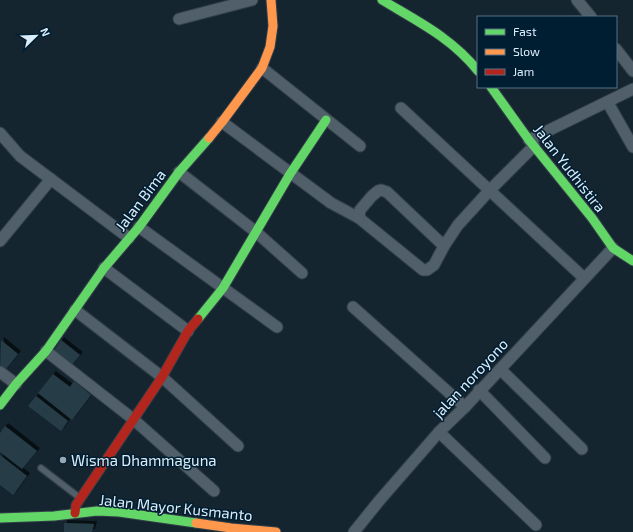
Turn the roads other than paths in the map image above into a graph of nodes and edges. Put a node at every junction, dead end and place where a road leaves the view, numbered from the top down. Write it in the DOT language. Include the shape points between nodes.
graph roads {
  1 [pos="252,0"];
  2 [pos="271,0"];
  3 [pos="382,0"];
  4 [pos="577,0"];
  5 [pos="590,16"];
  6 [pos="179,19"];
  7 [pos="617,50"];
  8 [pos="631,64"];
  9 [pos="262,68"];
  10 [pos="477,70"];
  11 [pos="492,88"];
  12 [pos="633,89"];
  13 [pos="608,102"];
  14 [pos="401,108"];
  15 [pos="326,120"];
  16 [pos="222,122"];
  17 [pos="0,133"];
  18 [pos="532,143"];
  19 [pos="360,146"];
  20 [pos="633,147"];
  21 [pos="179,172"];
  22 [pos="290,174"];
  23 [pos="50,179"];
  24 [pos="489,191"];
  25 [pos="359,218"];
  26 [pos="139,227"];
  27 [pos="256,232"];
  28 [pos="128,238"];
  29 [pos="0,241"];
  30 [pos="444,246"];
  31 [pos="613,248"];
  32 [pos="633,260"];
  33 [pos="104,268"];
  34 [pos="302,273"];
  35 [pos="584,278"];
  36 [pos="223,288"];
  37 [pos="353,307"];
  38 [pos="75,310"];
  39 [pos="277,327"];
  40 [pos="188,331"];
  41 [pos="46,351"];
  42 [pos="500,369"];
  43 [pos="0,372"];
  44 [pos="162,377"];
  45 [pos="16,384"];
  46 [pos="479,390"];
  47 [pos="0,405"];
  48 [pos="465,407"];
  49 [pos="133,420"];
  50 [pos="439,432"];
  51 [pos="238,446"];
  52 [pos="582,449"];
  53 [pos="545,458"];
  54 [pos="41,468"];
  55 [pos="214,491"];
  56 [pos="81,498"];
  57 [pos="75,513"];
  58 [pos="0,518"];
  59 [pos="536,525"];
  60 [pos="276,532"];
  61 [pos="354,532"];
  1 -- 6 [label="street"];
  2 -- 9 [label="street, Jalan Bima" via="273,26 270,47"];
  3 -- 10 [label="street" via="441,35 467,57"];
  4 -- 5 [label="street"];
  7 -- 8 [label="street"];
  9 -- 15 [label="street"];
  9 -- 16 [label="street, Jalan Bima"];
  11 -- 18 [label="street, Jalan Yudhistira"];
  12 -- 13 [label="street"];
  13 -- 18 [label="street"];
  13 -- 20 [label="street"];
  14 -- 24 [label="street"];
  15 -- 19 [label="street"];
  15 -- 22 [label="street"];
  16 -- 21 [label="street, Jalan Bima"];
  16 -- 22 [label="street"];
  17 -- 23 [label="street" via="20,156"];
  18 -- 24 [label="street"];
  18 -- 31 [label="street, Jalan Yudhistira" via="584,207"];
  21 -- 26 [label="street, Jalan Bima"];
  21 -- 27 [label="street"];
  22 -- 25 [label="street" via="330,203"];
  22 -- 27 [label="street"];
  23 -- 28 [label="street"];
  23 -- 29 [label="street"];
  24 -- 30 [label="street" via="458,225"];
  24 -- 35 [label="street"];
  25 -- 30 [label="street" via="423,270 434,265"];
  25 -- 30 [label="street" via="360,210 381,190 387,192"];
  26 -- 28 [label="street, Jalan Bima"];
  26 -- 36 [label="street"];
  27 -- 34 [label="street"];
  27 -- 36 [label="street"];
  28 -- 33 [label="street, Jalan Bima"];
  31 -- 32 [label="street, Jalan Yudhistira"];
  31 -- 35 [label="street, jalan noroyono"];
  33 -- 38 [label="street, Jalan Bima"];
  33 -- 40 [label="street"];
  35 -- 42 [label="street, jalan noroyono"];
  36 -- 39 [label="street"];
  36 -- 40 [label="street"];
  37 -- 48 [label="street"];
  38 -- 41 [label="street, Jalan Bima"];
  38 -- 44 [label="street"];
  40 -- 44 [label="street"];
  41 -- 45 [label="street, Jalan Bima"];
  41 -- 49 [label="street"];
  42 -- 46 [label="street, jalan noroyono"];
  42 -- 52 [label="street"];
  43 -- 45 [label="street"];
  44 -- 49 [label="street"];
  44 -- 51 [label="street"];
  45 -- 47 [label="street, Jalan Bima"];
  46 -- 48 [label="street, jalan noroyono"];
  46 -- 53 [label="street"];
  48 -- 50 [label="street, jalan noroyono"];
  49 -- 55 [label="street"];
  49 -- 56 [label="street"];
  50 -- 59 [label="street"];
  50 -- 61 [label="street, jalan noroyono"];
  54 -- 56 [label="lane"];
  56 -- 57 [label="street" via="76,505"];
  57 -- 58 [label="street, Jalan Mayor Kusmanto"];
  57 -- 60 [label="street, Jalan Mayor Kusmanto" via="119,512"];
}
